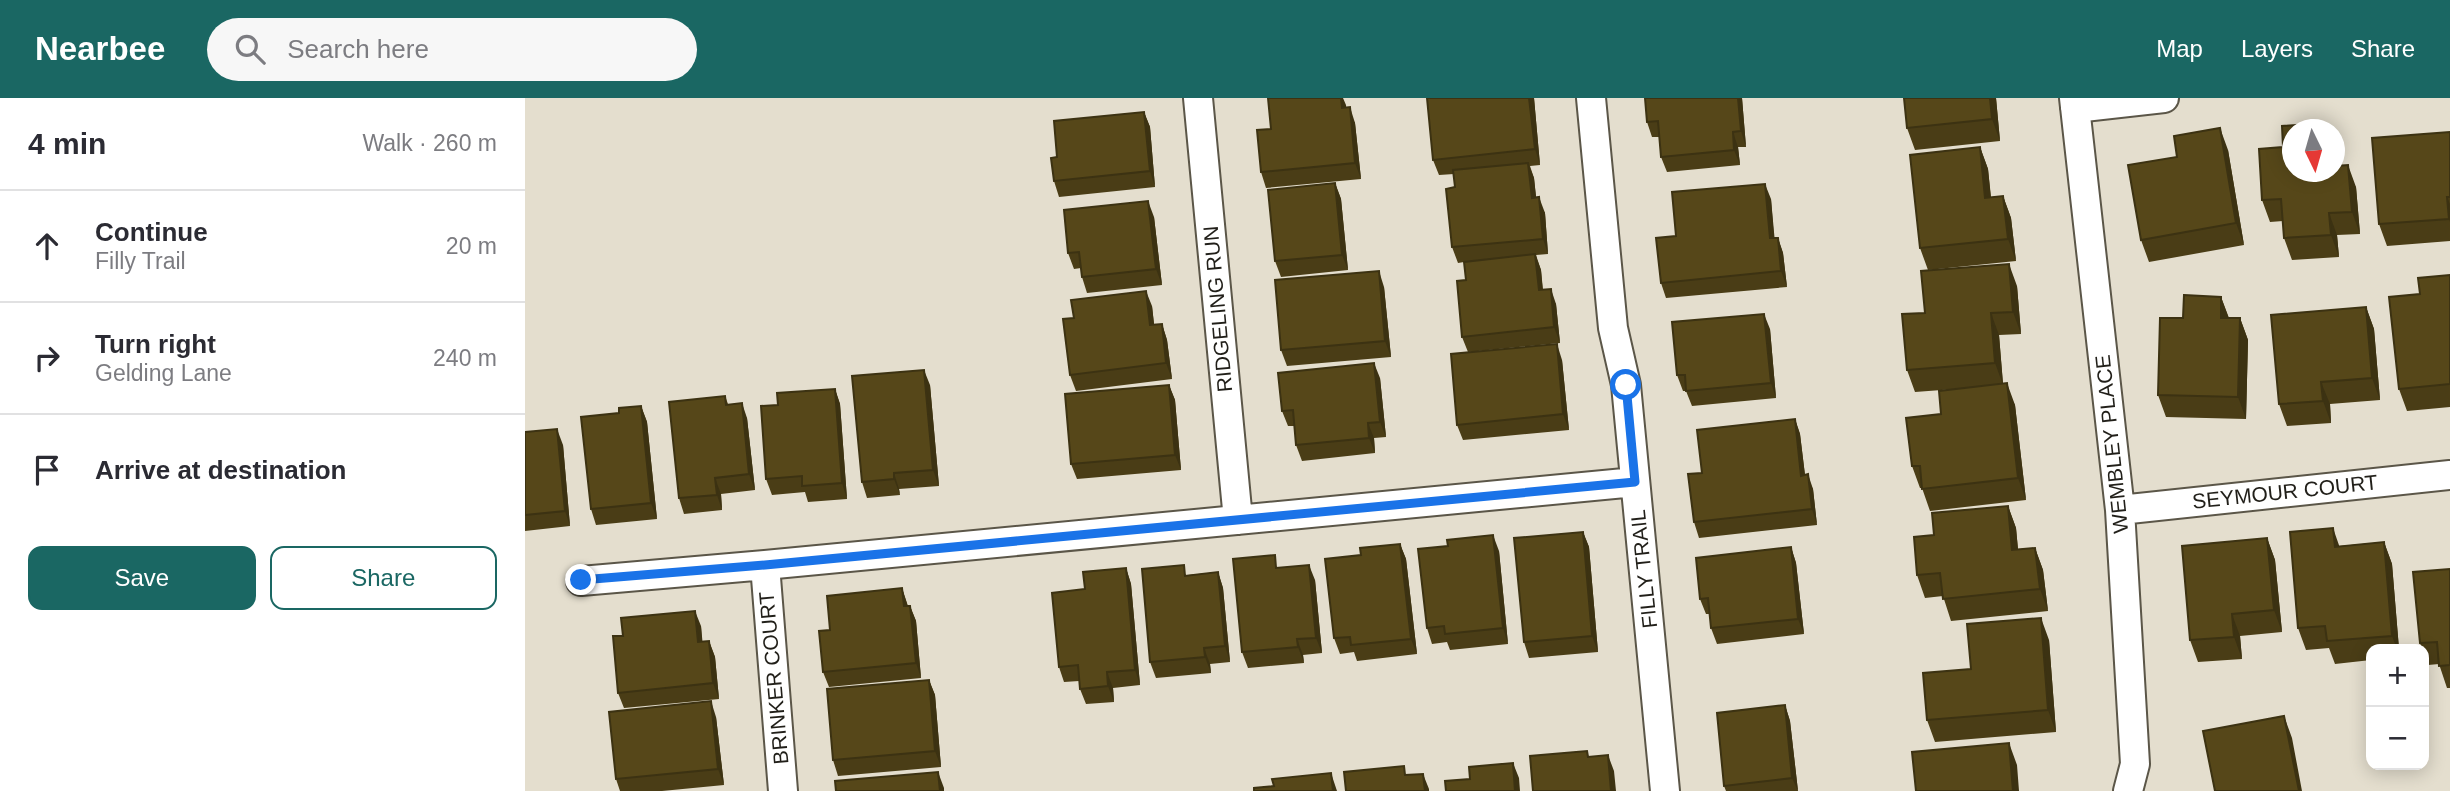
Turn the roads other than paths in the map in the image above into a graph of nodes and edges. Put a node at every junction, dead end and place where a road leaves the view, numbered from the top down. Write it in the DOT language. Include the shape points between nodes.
graph roads {
  1 [pos="1198,98"];
  2 [pos="1591,98"];
  3 [pos="2164,98"];
  4 [pos="2075,103"];
  5 [pos="2450,475"];
  6 [pos="1635,482"];
  7 [pos="2120,510"];
  8 [pos="1238,520"];
  9 [pos="765,565"];
  10 [pos="581,580"];
  11 [pos="783,791"];
  12 [pos="1665,791"];
  13 [pos="2128,791"];
  1 -- 8 [label="street, RIDGELING RUN"];
  2 -- 6 [label="street, FILLY TRAIL" via="1613,328 1626,385"];
  3 -- 4 [label="street"];
  4 -- 7 [label="street, WEMBLEY PLACE"];
  5 -- 7 [label="street, SEYMOUR COURT"];
  6 -- 8 [label="street"];
  6 -- 12 [label="street, FILLY TRAIL"];
  7 -- 13 [label="street, WEMBLEY PLACE" via="2135,764"];
  8 -- 9 [label="street"];
  9 -- 10 [label="street"];
  9 -- 11 [label="street, BRINKER COURT"];
}
